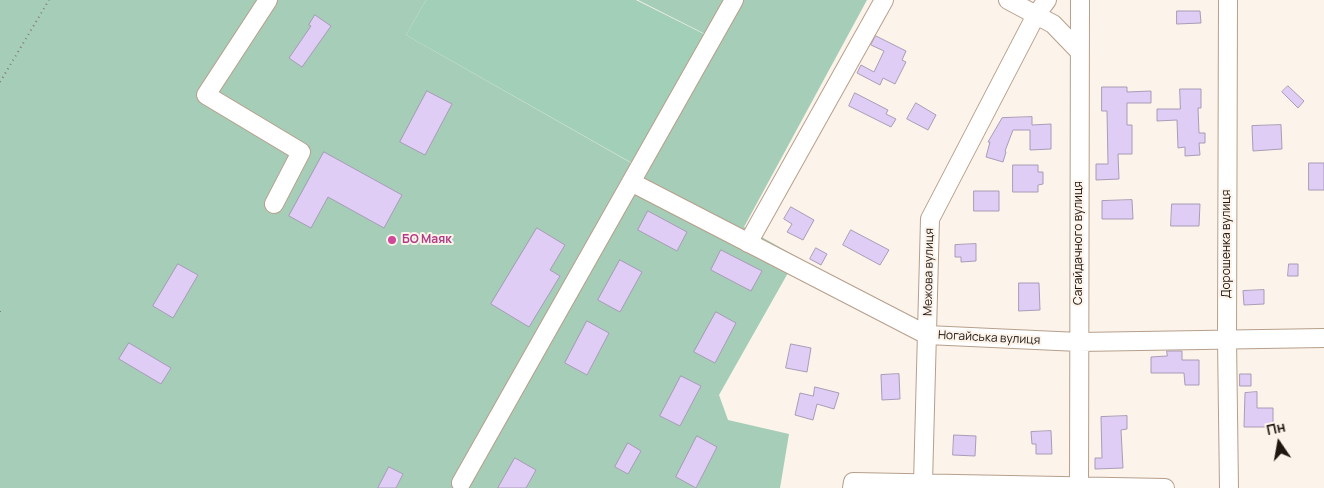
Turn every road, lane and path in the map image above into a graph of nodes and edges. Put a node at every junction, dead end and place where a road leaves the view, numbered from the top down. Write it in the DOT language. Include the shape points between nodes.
graph roads {
  1 [pos="49,0"];
  2 [pos="268,0"];
  3 [pos="734,0"];
  4 [pos="884,0"];
  5 [pos="1008,0"];
  6 [pos="1047,0"];
  7 [pos="1080,0"];
  8 [pos="1228,0"];
  9 [pos="1036,15"];
  10 [pos="1079,51"];
  11 [pos="0,82"];
  12 [pos="631,182"];
  13 [pos="274,204"];
  14 [pos="748,243"];
  15 [pos="927,336"];
  16 [pos="1324,338"];
  17 [pos="1227,339"];
  18 [pos="1079,342"];
  19 [pos="462,483"];
  20 [pos="923,483"];
  21 [pos="852,485"];
  22 [pos="1079,486"];
  23 [pos="1165,488"];
  24 [pos="1229,488"];
  1 -- 11 [label="path"];
  2 -- 13 [label="street" via="206,95 301,152"];
  3 -- 12 [label="street"];
  4 -- 14 [label="street"];
  5 -- 9 [label="street"];
  6 -- 9 [label="street, Межова вулиця"];
  7 -- 10 [label="street, Сагайдачного вулиця"];
  8 -- 17 [label="street, Дорошенка вулиця"];
  9 -- 10 [label="street" via="1053,24"];
  9 -- 15 [label="street, Межова вулиця" via="930,219"];
  10 -- 18 [label="street, Сагайдачного вулиця"];
  12 -- 14 [label="street, Ногайська вулиця"];
  12 -- 19 [label="street"];
  14 -- 15 [label="street, Ногайська вулиця"];
  15 -- 18 [label="street, Ногайська вулиця"];
  15 -- 20 [label="street, Межова вулиця"];
  16 -- 17 [label="street, Ногайська вулиця"];
  17 -- 18 [label="street, Ногайська вулиця"];
  17 -- 24 [label="street, Дорошенка вулиця"];
  18 -- 22 [label="street, Сагайдачного вулиця"];
  20 -- 21 [label="street"];
  20 -- 22 [label="street"];
  22 -- 23 [label="street"];
}
